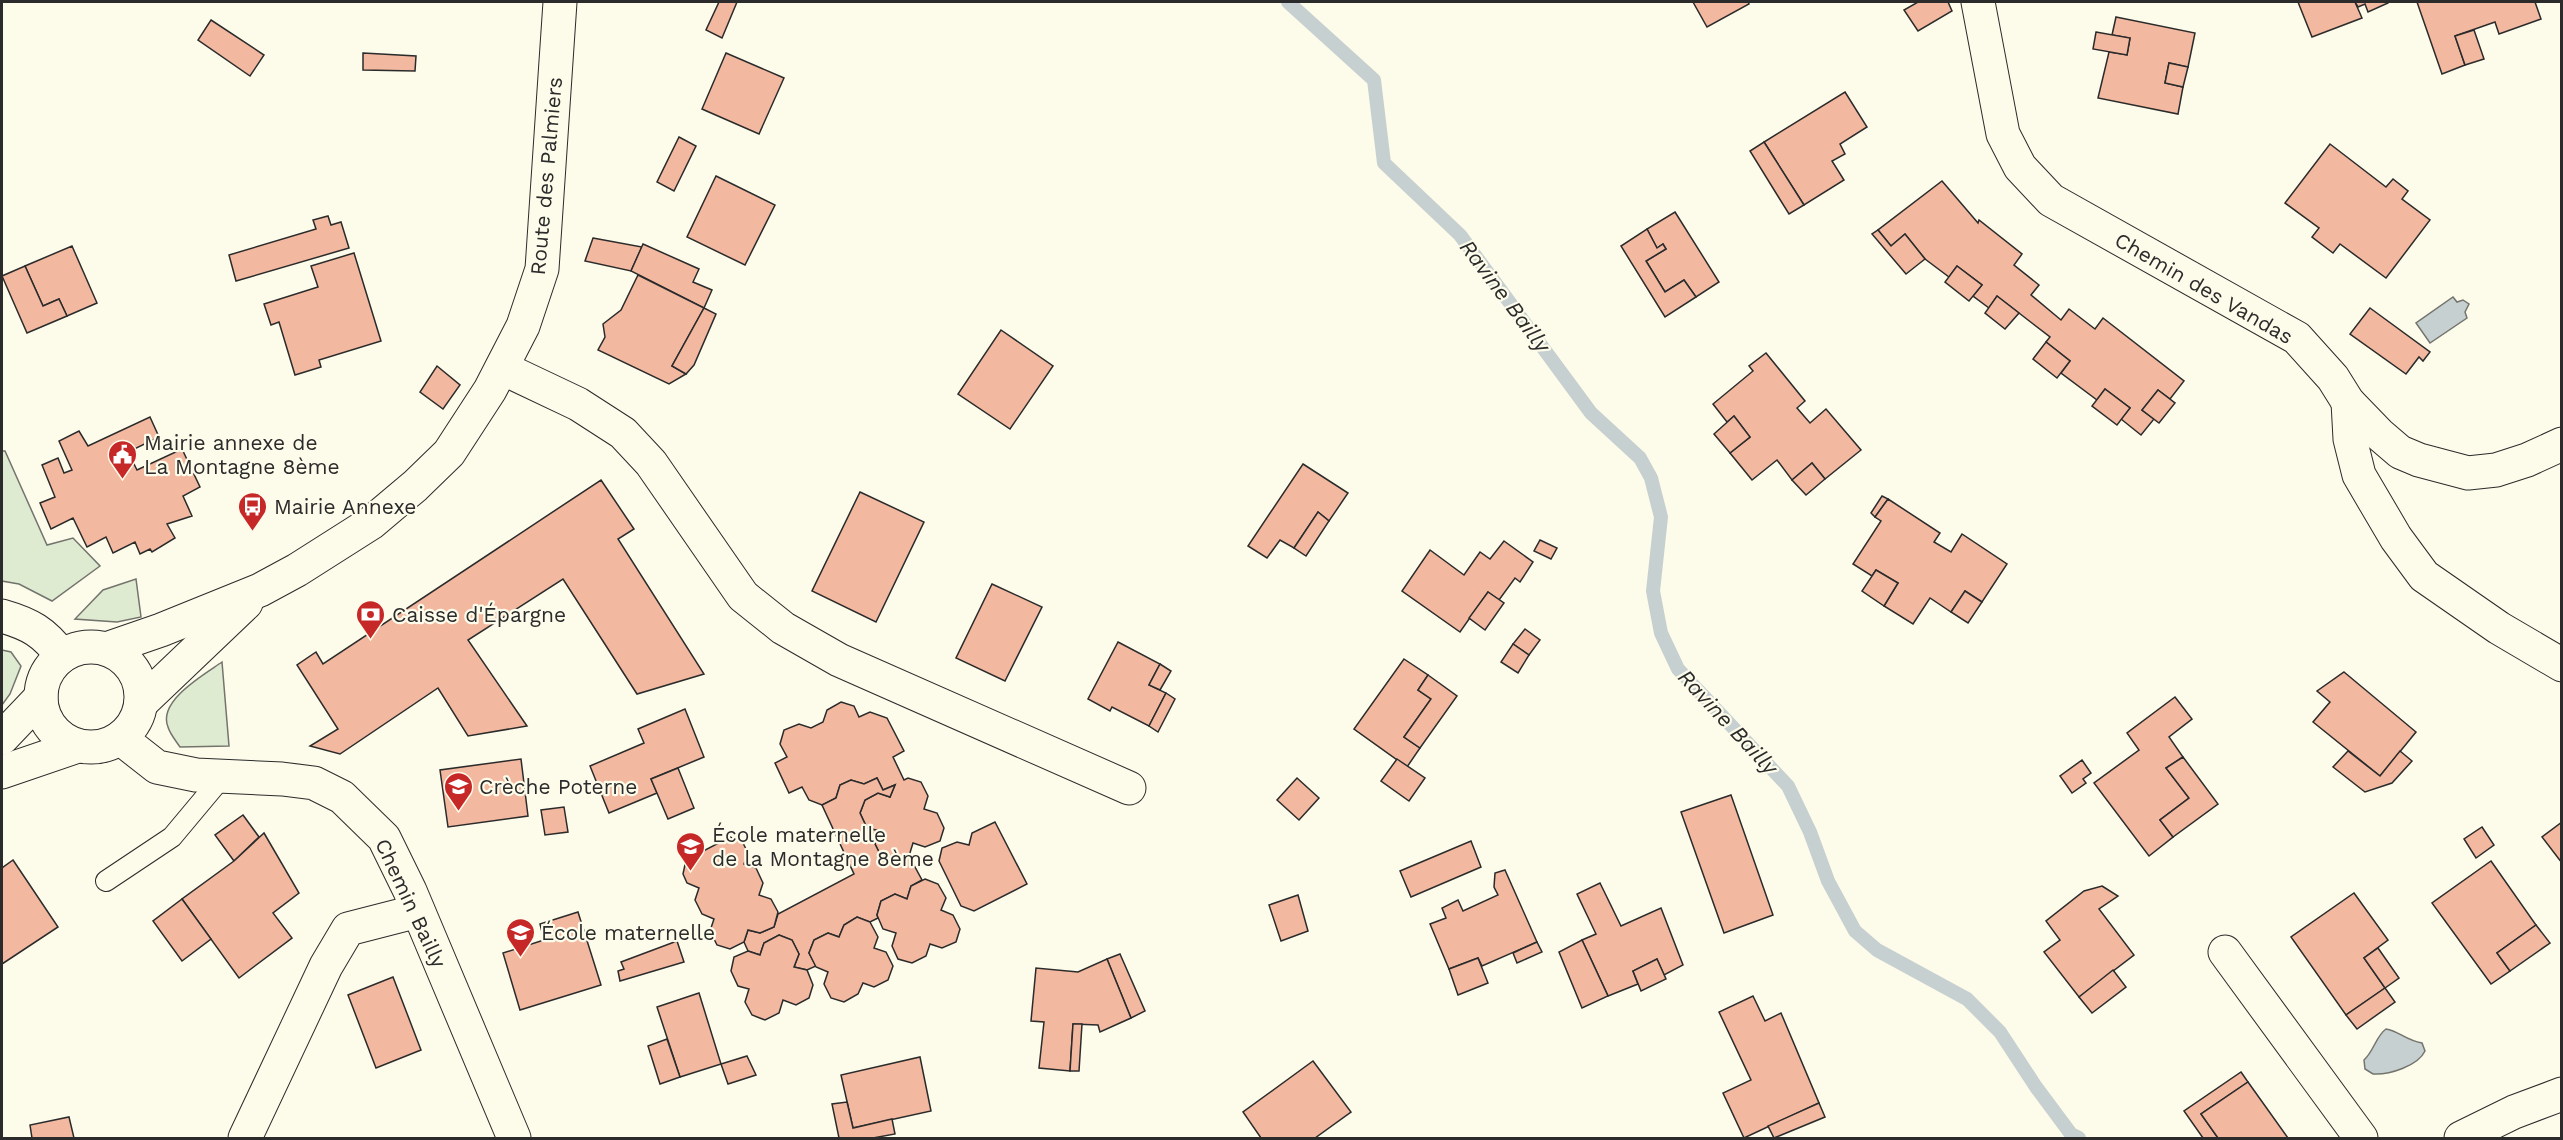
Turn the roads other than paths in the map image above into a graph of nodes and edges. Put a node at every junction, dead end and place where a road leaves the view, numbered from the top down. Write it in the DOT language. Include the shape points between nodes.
graph roads {
  1 [pos="560,2"];
  2 [pos="1978,2"];
  3 [pos="502,368"];
  4 [pos="2348,402"];
  5 [pos="2562,444"];
  6 [pos="260,590"];
  7 [pos="2,616"];
  8 [pos="106,649"];
  9 [pos="62,657"];
  10 [pos="2562,665"];
  11 [pos="41,697"];
  12 [pos="141,703"];
  13 [pos="2,738"];
  14 [pos="120,738"];
  15 [pos="78,746"];
  16 [pos="2,772"];
  17 [pos="223,776"];
  18 [pos="1129,788"];
  19 [pos="106,881"];
  20 [pos="418,911"];
  21 [pos="2225,952"];
  22 [pos="2562,1094"];
  23 [pos="245,1138"];
  24 [pos="514,1138"];
  25 [pos="2361,1138"];
  26 [pos="2461,1138"];
  1 -- 3 [label="street, Route des Palmiers" via="542,268 524,326"];
  2 -- 4 [label="street, Chemin des Vandas" via="2003,134 2020,167 2051,200 2297,338"];
  3 -- 6 [label="street, Route des Palmiers" via="449,453 415,486 371,523"];
  3 -- 18 [label="street" via="578,404 623,433 651,464 743,596 783,628 839,660"];
  4 -- 5 [label="street, Chemin des Vandas" via="2400,452 2468,473 2506,466"];
  4 -- 10 [label="street" via="2350,439 2359,475 2424,576 2499,628"];
  6 -- 8 [label="street, Route des Palmiers"];
  6 -- 12 [label="street, Route des Palmiers"];
  7 -- 9 [label="street" via="28,623"];
  8 -- 9 [label="street" via="91,647"];
  8 -- 12 [label="street" via="122,657 133,670 140,685"];
  9 -- 11 [label="street" via="47,675"];
  11 -- 13 [label="street"];
  11 -- 15 [label="street" via="43,714 51,727"];
  12 -- 14 [label="street" via="138,716"];
  14 -- 15 [label="street" via="107,745"];
  14 -- 17 [label="street, Chemin Bailly" via="157,766 196,775"];
  15 -- 16 [label="street"];
  17 -- 19 [label="lane" via="172,837"];
  17 -- 20 [label="street, Chemin Bailly" via="314,783 342,796 384,838"];
  20 -- 23 [label="street" via="348,929 326,966"];
  20 -- 24 [label="street, Chemin Bailly"];
  21 -- 25 [label="street"];
  22 -- 26 [label="street"];
}
